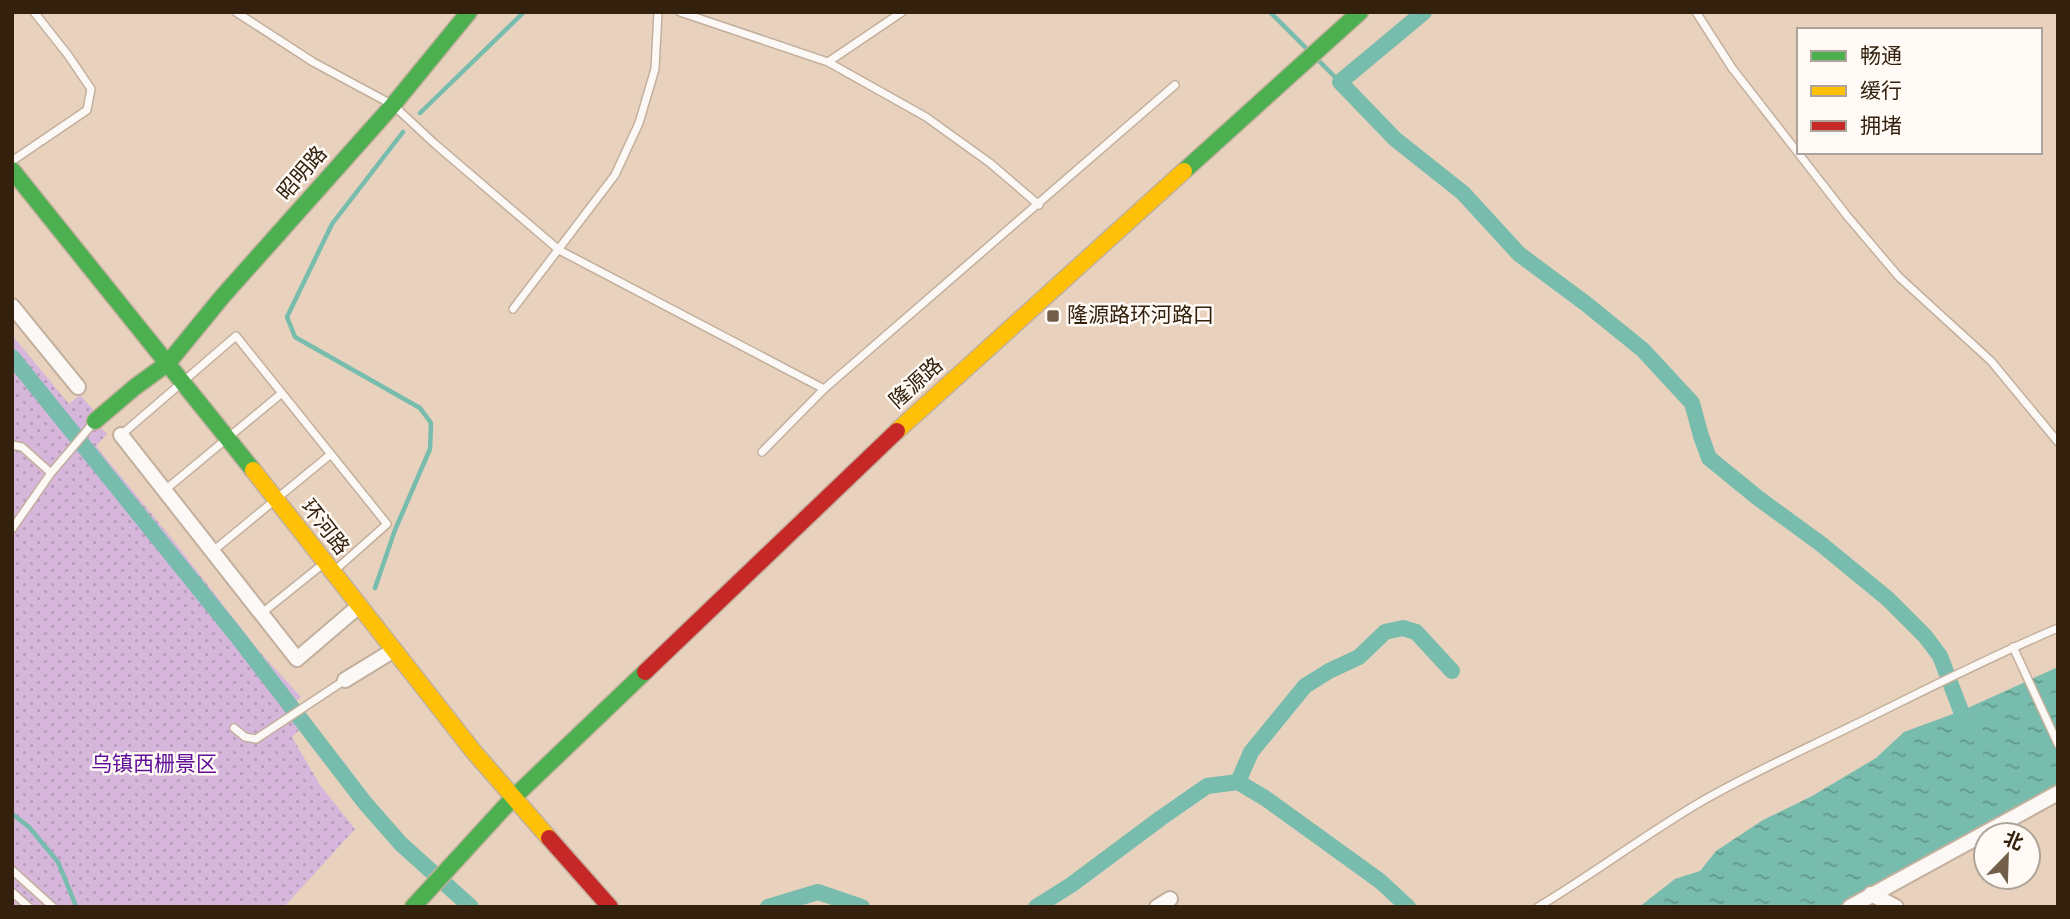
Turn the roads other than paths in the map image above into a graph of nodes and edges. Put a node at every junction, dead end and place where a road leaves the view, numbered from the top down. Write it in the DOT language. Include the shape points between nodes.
graph roads {
  1 [pos="34,12"];
  2 [pos="236,12"];
  3 [pos="469,12"];
  4 [pos="658,12"];
  5 [pos="680,12"];
  6 [pos="902,12"];
  7 [pos="1360,12"];
  8 [pos="1696,12"];
  9 [pos="828,62"];
  10 [pos="1175,85"];
  11 [pos="393,105"];
  12 [pos="1797,151"];
  13 [pos="1799,154"];
  14 [pos="12,161"];
  15 [pos="12,170"];
  16 [pos="1038,205"];
  17 [pos="559,250"];
  18 [pos="12,306"];
  19 [pos="513,309"];
  20 [pos="168,363"];
  21 [pos="183,382"];
  22 [pos="78,387"];
  23 [pos="824,389"];
  24 [pos="282,393"];
  25 [pos="95,421"];
  26 [pos="121,435"];
  27 [pos="227,439"];
  28 [pos="2058,442"];
  29 [pos="12,444"];
  30 [pos="762,452"];
  31 [pos="331,454"];
  32 [pos="51,473"];
  33 [pos="165,490"];
  34 [pos="275,500"];
  35 [pos="12,529"];
  36 [pos="212,551"];
  37 [pos="329,567"];
  38 [pos="359,606"];
  39 [pos="261,614"];
  40 [pos="2058,628"];
  41 [pos="2013,647"];
  42 [pos="394,650"];
  43 [pos="345,680"];
  44 [pos="234,728"];
  45 [pos="2058,744"];
  46 [pos="2058,793"];
  47 [pos="513,798"];
  48 [pos="12,870"];
  49 [pos="12,892"];
  50 [pos="1871,894"];
  51 [pos="415,905"];
  52 [pos="29,907"];
  53 [pos="53,907"];
  54 [pos="610,907"];
  55 [pos="1538,907"];
  56 [pos="1850,907"];
  57 [pos="1896,907"];
  1 -- 14 [label="lane" via="91,89 87,110"];
  2 -- 11 [label="lane" via="313,62"];
  3 -- 11 [label="street, 昭明路"];
  4 -- 17 [label="lane" via="655,69 639,123 615,175"];
  5 -- 9 [label="lane"];
  6 -- 9 [label="lane"];
  7 -- 47 [label="street, 隆源路" via="882,445"];
  8 -- 12 [label="lane" via="1732,68"];
  9 -- 16 [label="lane" via="926,117"];
  10 -- 16 [label="lane"];
  11 -- 17 [label="lane"];
  11 -- 20 [label="street, 昭明路"];
  13 -- 28 [label="lane" via="1899,277 1991,360"];
  15 -- 20 [label="street, 环河路"];
  16 -- 23 [label="lane"];
  17 -- 19 [label="lane"];
  17 -- 23 [label="lane"];
  18 -- 22 [label="street"];
  20 -- 21 [label="street, 环河路"];
  20 -- 25 [label="street, 昭明路"];
  21 -- 24 [label="lane" via="236,335"];
  21 -- 26 [label="lane"];
  21 -- 27 [label="street, 环河路"];
  23 -- 30 [label="lane"];
  24 -- 27 [label="lane"];
  24 -- 31 [label="lane"];
  25 -- 32 [label="lane"];
  26 -- 33 [label="street"];
  27 -- 33 [label="lane"];
  27 -- 34 [label="street, 环河路"];
  29 -- 32 [label="lane" via="22,447"];
  31 -- 34 [label="lane"];
  31 -- 37 [label="lane" via="387,524"];
  32 -- 35 [label="lane"];
  33 -- 36 [label="street"];
  34 -- 36 [label="lane"];
  34 -- 37 [label="street, 环河路"];
  36 -- 39 [label="street"];
  37 -- 38 [label="street, 环河路"];
  37 -- 39 [label="lane"];
  38 -- 39 [label="street" via="297,659"];
  38 -- 42 [label="street, 环河路"];
  40 -- 41 [label="lane"];
  41 -- 45 [label="lane"];
  41 -- 55 [label="lane" via="1707,798"];
  42 -- 43 [label="street"];
  42 -- 47 [label="street, 环河路"];
  43 -- 44 [label="lane" via="256,739"];
  46 -- 50 [label="street"];
  47 -- 51 [label="street, 隆源路"];
  47 -- 54 [label="street, 环河路"];
  48 -- 53 [label="lane"];
  49 -- 52 [label="lane"];
  50 -- 56 [label="street"];
  50 -- 57 [label="street"];
}
